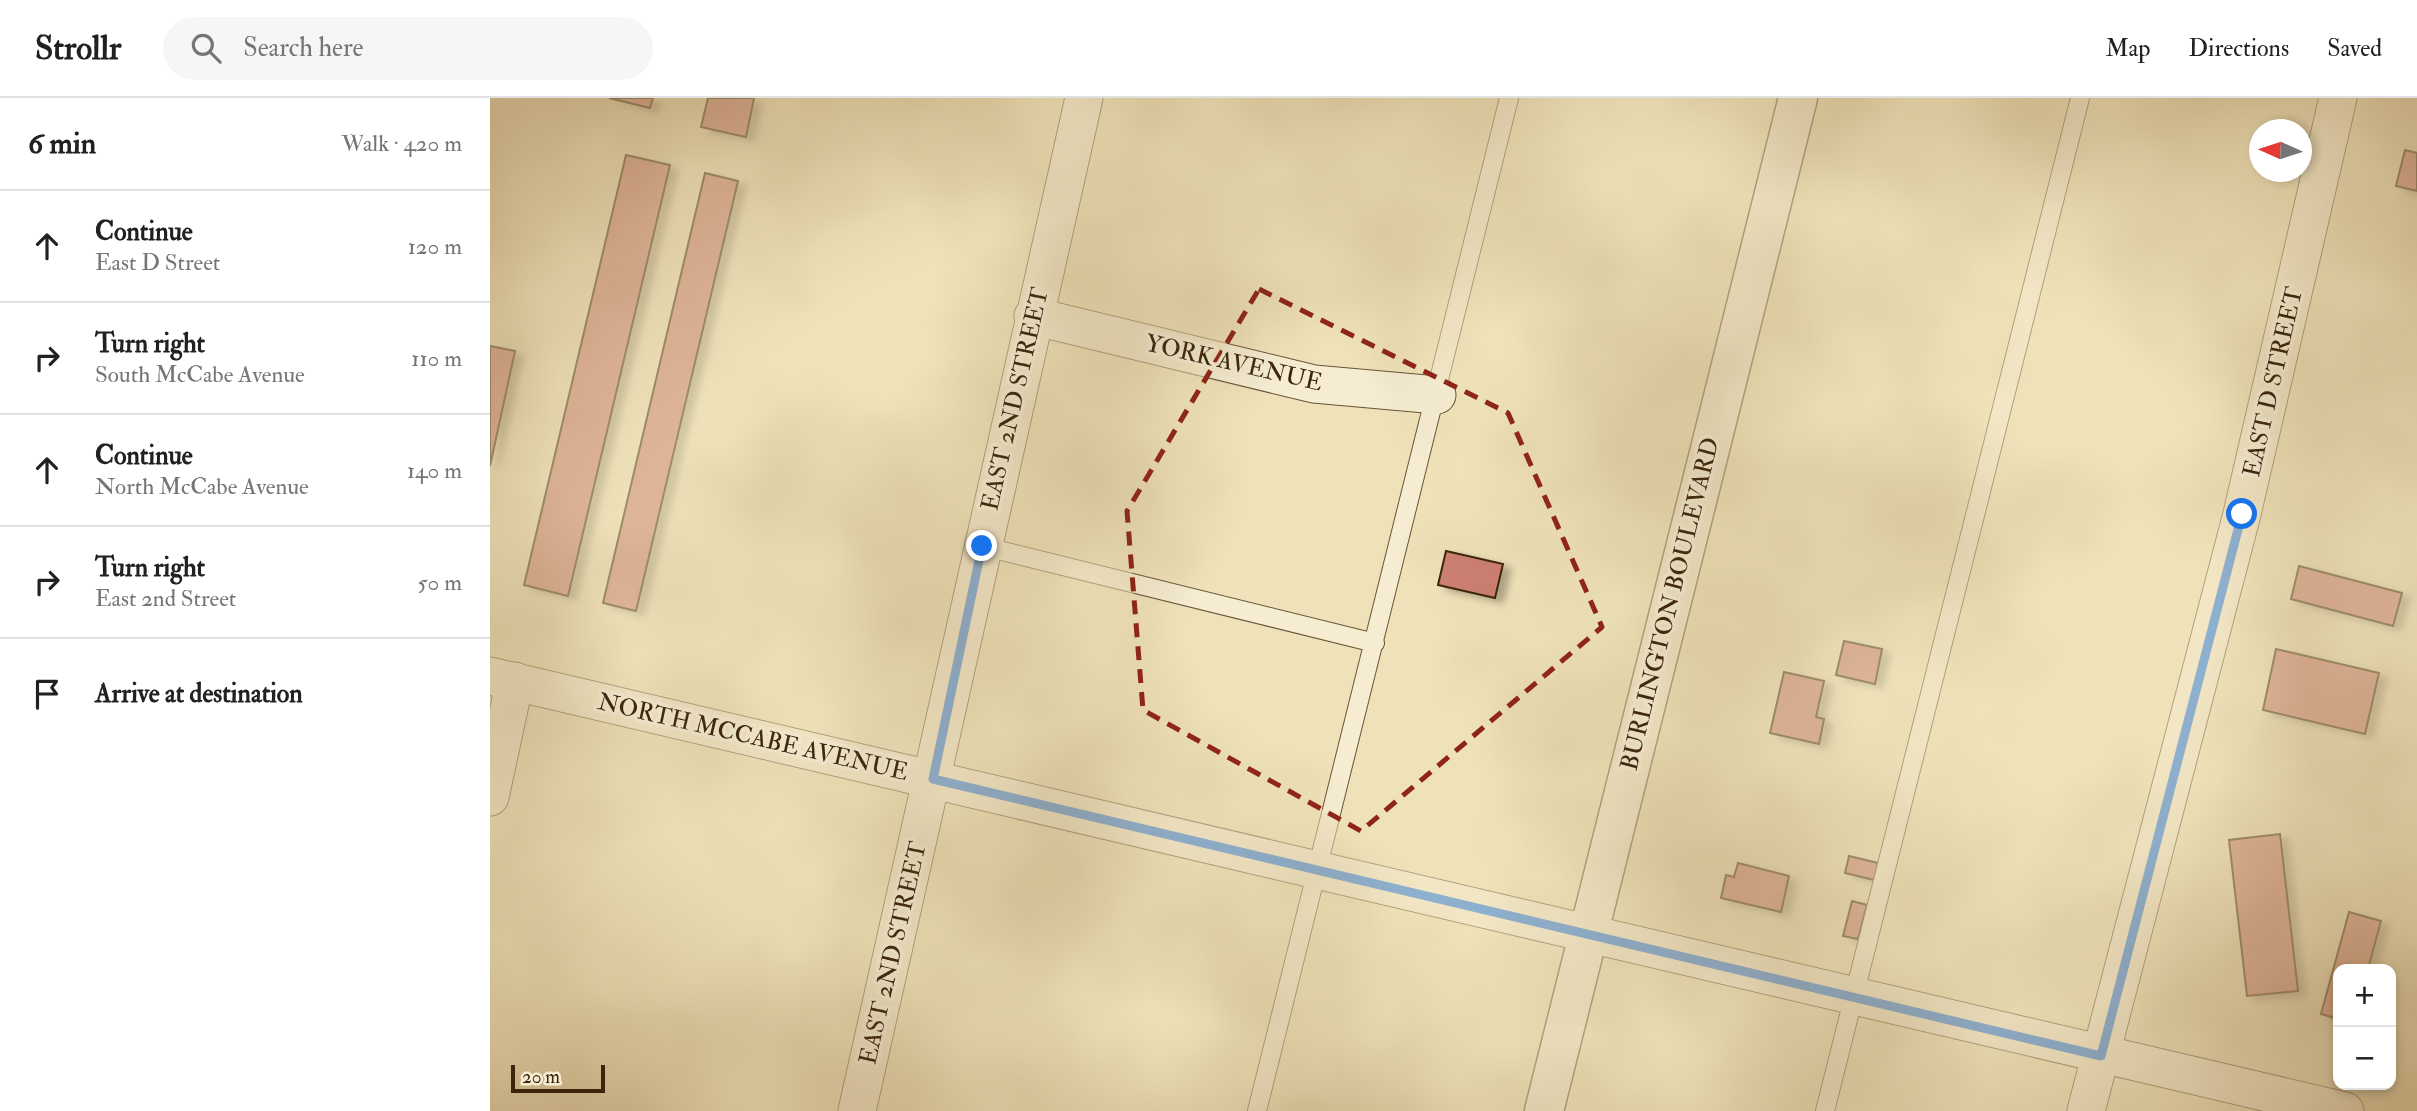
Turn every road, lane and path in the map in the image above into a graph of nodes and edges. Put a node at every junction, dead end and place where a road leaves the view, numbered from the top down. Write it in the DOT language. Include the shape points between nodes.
graph roads {
  1 [pos="1084,98"];
  2 [pos="1509,98"];
  3 [pos="1798,98"];
  4 [pos="2080,98"];
  5 [pos="2338,98"];
  6 [pos="1033,316"];
  7 [pos="1437,395"];
  8 [pos="982,546"];
  9 [pos="1375,643"];
  10 [pos="502,679"];
  11 [pos="933,779"];
  12 [pos="490,797"];
  13 [pos="1319,870"];
  14 [pos="1587,934"];
  15 [pos="1853,997"];
  16 [pos="2101,1056"];
  17 [pos="857,1111"];
  18 [pos="1257,1111"];
  19 [pos="1544,1111"];
  20 [pos="1825,1111"];
  21 [pos="2087,1111"];
  22 [pos="2345,1111"];
  1 -- 6 [label="street, EAST 2ND STREET"];
  2 -- 7 [label="lane"];
  3 -- 14 [label="street, BURLINGTON BOULEVARD"];
  4 -- 15 [label="lane"];
  5 -- 16 [label="street, EAST D STREET" via="2242,514"];
  6 -- 7 [label="street, YORK AVENUE" via="1314,384"];
  6 -- 8 [label="street, EAST 2ND STREET"];
  7 -- 9 [label="lane"];
  8 -- 9 [label="lane"];
  8 -- 11 [label="street, EAST 2ND STREET"];
  9 -- 13 [label="lane"];
  10 -- 11 [label="street, NORTH MCCABE AVENUE"];
  10 -- 12 [label="street"];
  11 -- 13 [label="street, NORTH MCCABE AVENUE"];
  11 -- 17 [label="street, EAST 2ND STREET"];
  13 -- 14 [label="street, NORTH MCCABE AVENUE"];
  13 -- 18 [label="lane"];
  14 -- 15 [label="street, NORTH MCCABE AVENUE"];
  14 -- 19 [label="street, BURLINGTON BOULEVARD"];
  15 -- 16 [label="street, NORTH MCCABE AVENUE"];
  15 -- 20 [label="lane"];
  16 -- 21 [label="street, EAST D STREET"];
  16 -- 22 [label="street, NORTH MCCABE AVENUE"];
}
